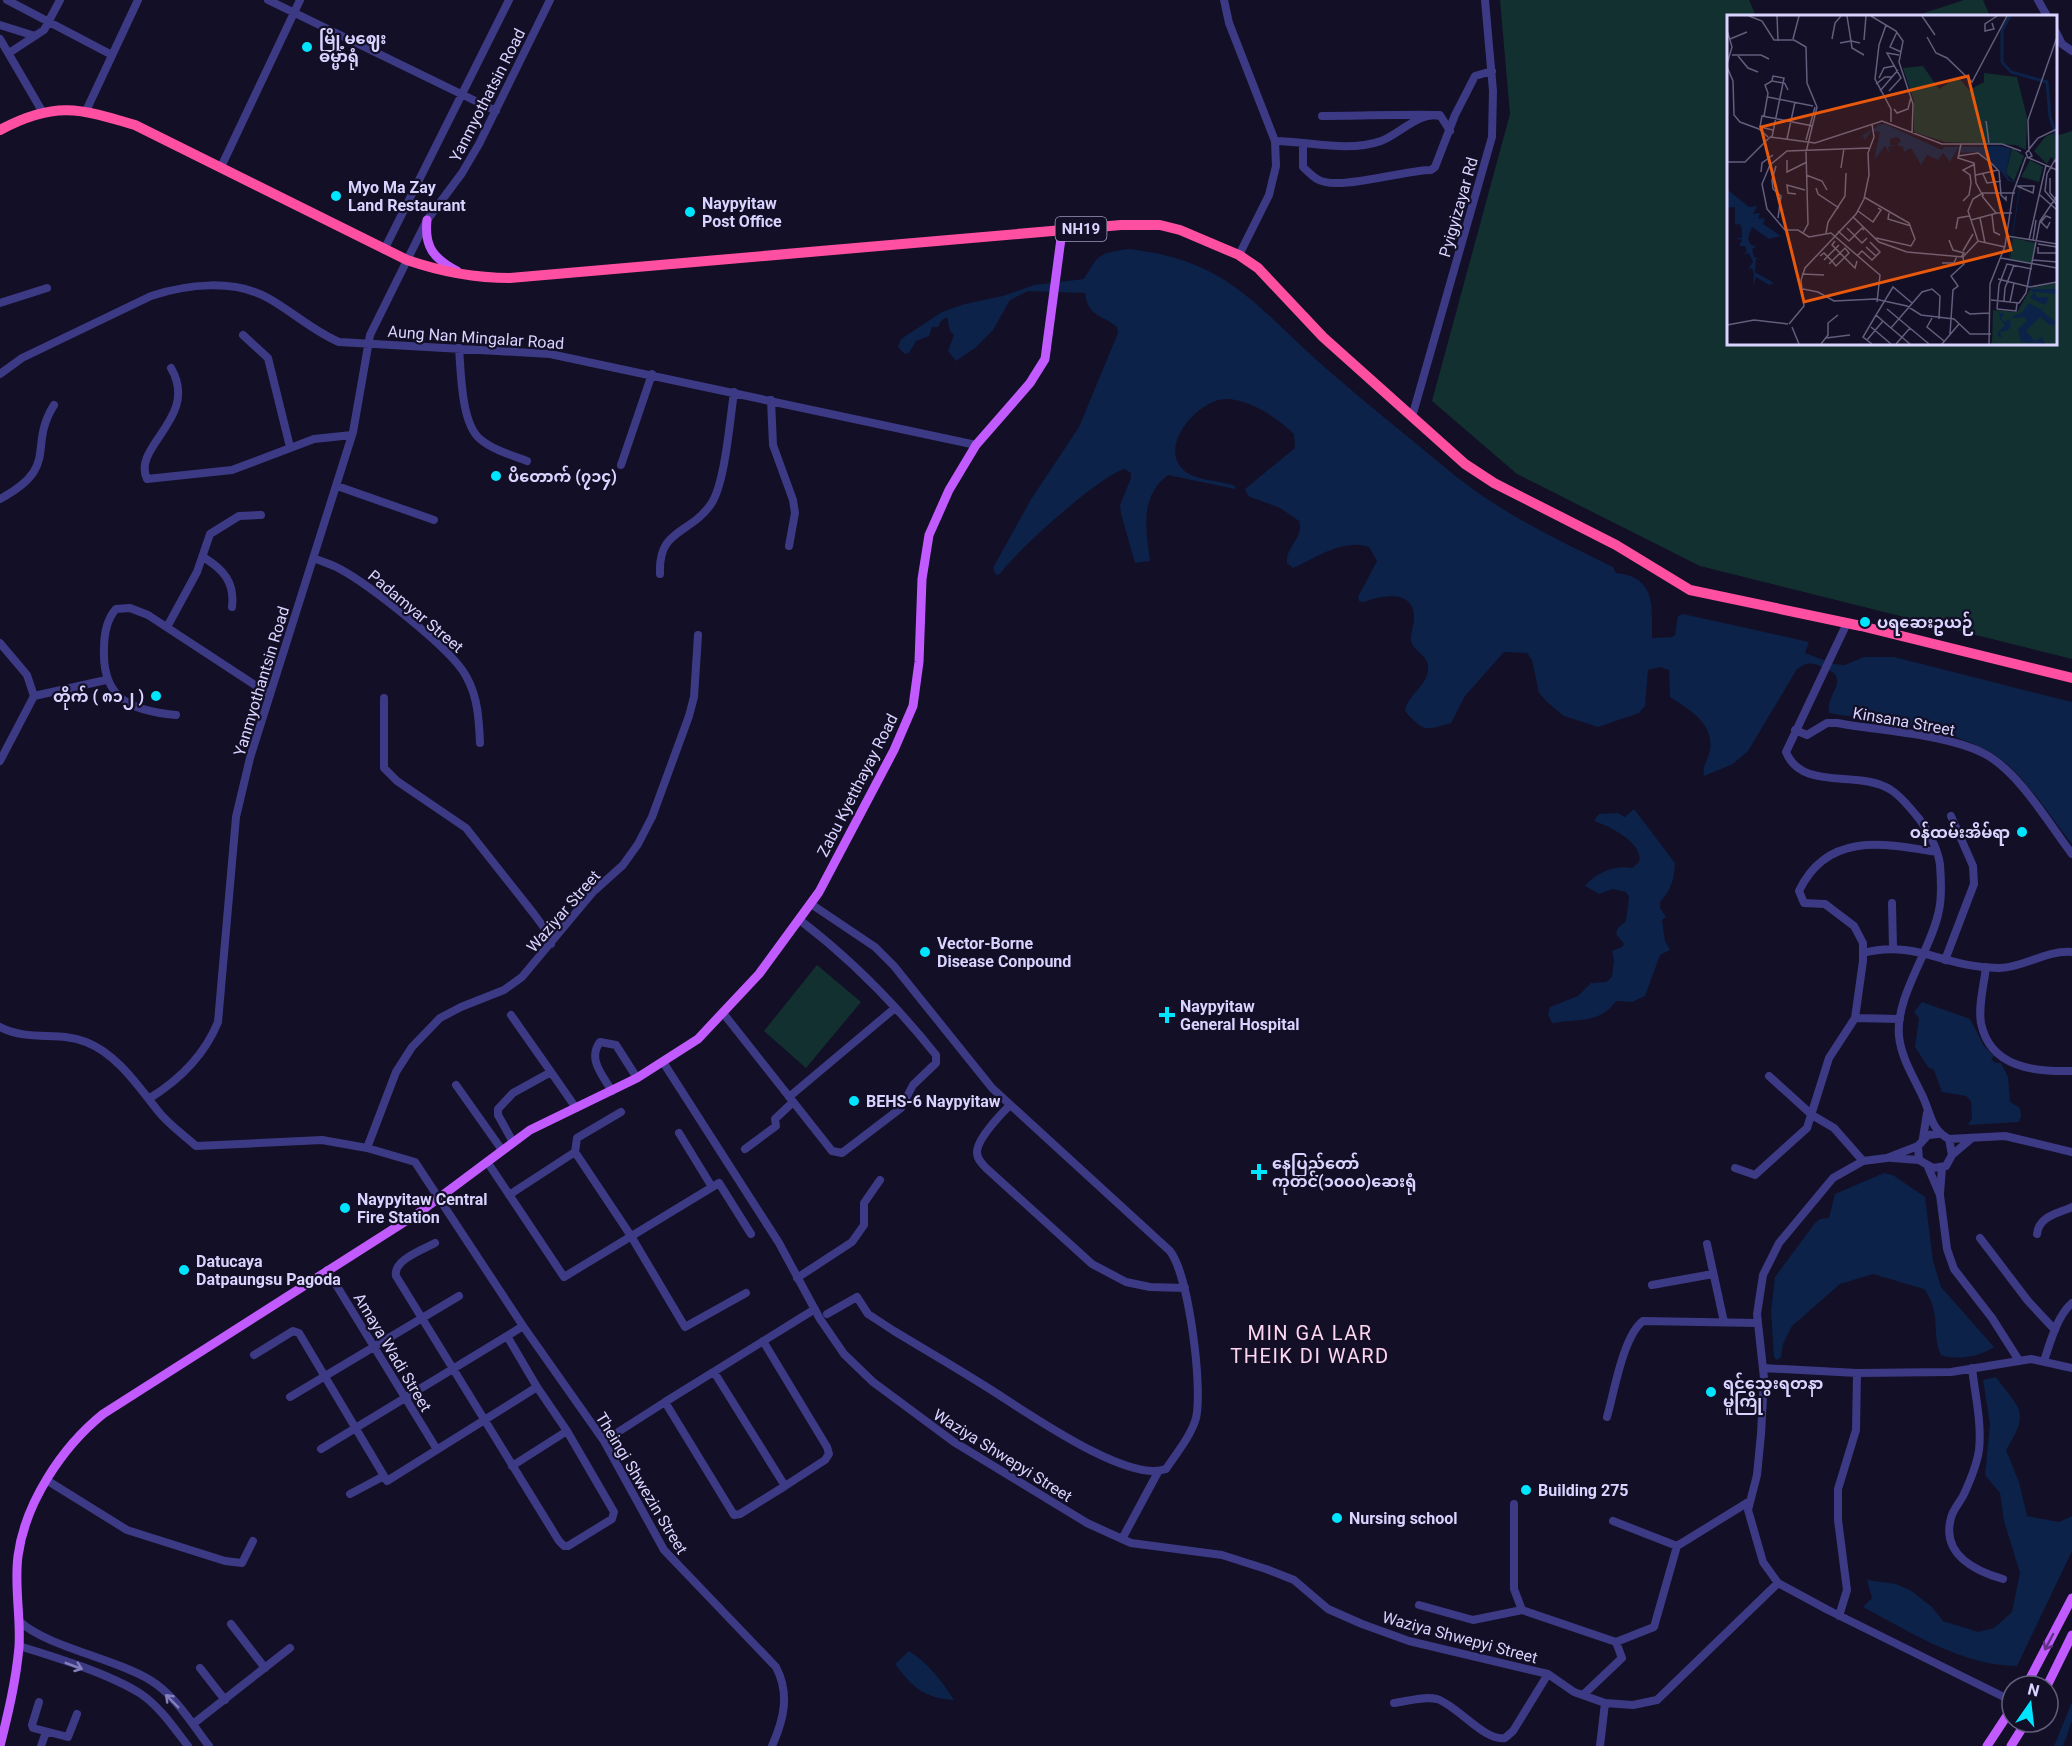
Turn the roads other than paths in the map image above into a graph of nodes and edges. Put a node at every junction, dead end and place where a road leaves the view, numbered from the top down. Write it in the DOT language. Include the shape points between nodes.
graph roads {
  1 [pos="7,0"];
  2 [pos="60,0"];
  3 [pos="138,0"];
  4 [pos="268,0"];
  5 [pos="300,0"];
  6 [pos="509,0"];
  7 [pos="550,0"];
  8 [pos="1224,0"];
  9 [pos="1485,0"];
  10 [pos="2038,0"];
  11 [pos="294,12"];
  12 [pos="2046,15"];
  13 [pos="49,21"];
  14 [pos="0,25"];
  15 [pos="2057,35"];
  16 [pos="35,36"];
  17 [pos="0,39"];
  18 [pos="2072,51"];
  19 [pos="9,53"];
  20 [pos="112,55"];
  21 [pos="1492,70"];
  22 [pos="463,95"];
  23 [pos="42,111"];
  24 [pos="496,111"];
  25 [pos="85,113"];
  26 [pos="1322,116"];
  27 [pos="1439,116"];
  28 [pos="0,130"];
  29 [pos="1450,131"];
  30 [pos="1275,141"];
  31 [pos="1303,144"];
  32 [pos="221,167"];
  33 [pos="427,220"];
  34 [pos="1062,231"];
  35 [pos="384,250"];
  36 [pos="1239,255"];
  37 [pos="407,260"];
  38 [pos="470,277"];
  39 [pos="47,288"];
  40 [pos="0,303"];
  41 [pos="243,335"];
  42 [pos="369,344"];
  43 [pos="459,348"];
  44 [pos="171,368"];
  45 [pos="0,374"];
  46 [pos="652,374"];
  47 [pos="734,392"];
  48 [pos="771,400"];
  49 [pos="54,405"];
  50 [pos="1412,417"];
  51 [pos="352,435"];
  52 [pos="976,445"];
  53 [pos="290,447"];
  54 [pos="526,461"];
  55 [pos="621,465"];
  56 [pos="337,486"];
  57 [pos="0,499"];
  58 [pos="261,515"];
  59 [pos="434,520"];
  60 [pos="789,546"];
  61 [pos="203,557"];
  62 [pos="314,558"];
  63 [pos="660,574"];
  64 [pos="232,607"];
  65 [pos="1847,623"];
  66 [pos="167,627"];
  67 [pos="698,635"];
  68 [pos="0,644"];
  69 [pos="2072,678"];
  70 [pos="106,680"];
  71 [pos="270,695"];
  72 [pos="34,696"];
  73 [pos="384,698"];
  74 [pos="176,715"];
  75 [pos="1795,730"];
  76 [pos="480,743"];
  77 [pos="0,761"];
  78 [pos="1951,816"];
  79 [pos="1936,852"];
  80 [pos="2072,854"];
  81 [pos="1892,903"];
  82 [pos="812,904"];
  83 [pos="801,921"];
  84 [pos="551,944"];
  85 [pos="1893,948"];
  86 [pos="1924,952"];
  87 [pos="2072,952"];
  88 [pos="1863,953"];
  89 [pos="1945,960"];
  90 [pos="1986,967"];
  91 [pos="895,1008"];
  92 [pos="723,1013"];
  93 [pos="511,1015"];
  94 [pos="1855,1018"];
  95 [pos="1900,1020"];
  96 [pos="0,1028"];
  97 [pos="663,1062"];
  98 [pos="2072,1071"];
  99 [pos="551,1072"];
  100 [pos="1769,1076"];
  101 [pos="637,1078"];
  102 [pos="456,1085"];
  103 [pos="612,1091"];
  104 [pos="150,1098"];
  105 [pos="791,1100"];
  106 [pos="1010,1105"];
  107 [pos="576,1108"];
  108 [pos="1927,1111"];
  109 [pos="621,1112"];
  110 [pos="1812,1115"];
  111 [pos="680,1133"];
  112 [pos="1938,1134"];
  113 [pos="1923,1138"];
  114 [pos="1972,1138"];
  115 [pos="1949,1139"];
  116 [pos="513,1142"];
  117 [pos="1918,1146"];
  118 [pos="367,1148"];
  119 [pos="745,1149"];
  120 [pos="502,1150"];
  121 [pos="575,1152"];
  122 [pos="2072,1152"];
  123 [pos="1952,1155"];
  124 [pos="1887,1158"];
  125 [pos="1918,1160"];
  126 [pos="1863,1161"];
  127 [pos="488,1163"];
  128 [pos="1928,1167"];
  129 [pos="1735,1168"];
  130 [pos="1942,1168"];
  131 [pos="880,1180"];
  132 [pos="712,1186"];
  133 [pos="509,1195"];
  134 [pos="1940,1195"];
  135 [pos="439,1198"];
  136 [pos="2072,1207"];
  137 [pos="751,1234"];
  138 [pos="2037,1234"];
  139 [pos="632,1236"];
  140 [pos="1980,1238"];
  141 [pos="435,1243"];
  142 [pos="1707,1244"];
  143 [pos="327,1270"];
  144 [pos="1713,1274"];
  145 [pos="797,1278"];
  146 [pos="1652,1286"];
  147 [pos="1185,1288"];
  148 [pos="746,1293"];
  149 [pos="459,1296"];
  150 [pos="2072,1303"];
  151 [pos="815,1309"];
  152 [pos="827,1314"];
  153 [pos="420,1318"];
  154 [pos="1724,1322"];
  155 [pos="1758,1323"];
  156 [pos="523,1326"];
  157 [pos="2055,1330"];
  158 [pos="507,1336"];
  159 [pos="763,1341"];
  160 [pos="374,1346"];
  161 [pos="254,1354"];
  162 [pos="2018,1359"];
  163 [pos="2044,1361"];
  164 [pos="1763,1368"];
  165 [pos="1972,1368"];
  166 [pos="2072,1368"];
  167 [pos="452,1370"];
  168 [pos="714,1372"];
  169 [pos="1857,1373"];
  170 [pos="325,1375"];
  171 [pos="537,1387"];
  172 [pos="290,1397"];
  173 [pos="405,1398"];
  174 [pos="664,1402"];
  175 [pos="1607,1418"];
  176 [pos="483,1421"];
  177 [pos="357,1427"];
  178 [pos="567,1431"];
  179 [pos="604,1441"];
  180 [pos="436,1448"];
  181 [pos="321,1449"];
  182 [pos="512,1466"];
  183 [pos="1158,1472"];
  184 [pos="384,1476"];
  185 [pos="48,1480"];
  186 [pos="784,1486"];
  187 [pos="350,1494"];
  188 [pos="1750,1501"];
  189 [pos="1514,1504"];
  190 [pos="1613,1521"];
  191 [pos="1122,1539"];
  192 [pos="253,1541"];
  193 [pos="1677,1546"];
  194 [pos="2003,1579"];
  195 [pos="1778,1583"];
  196 [pos="1419,1605"];
  197 [pos="2071,1605"];
  198 [pos="1522,1610"];
  199 [pos="1839,1616"];
  200 [pos="19,1622"];
  201 [pos="231,1624"];
  202 [pos="2072,1635"];
  203 [pos="1616,1642"];
  204 [pos="19,1646"];
  205 [pos="290,1648"];
  206 [pos="200,1668"];
  207 [pos="265,1668"];
  208 [pos="1548,1674"];
  209 [pos="2033,1674"];
  210 [pos="2053,1674"];
  211 [pos="1583,1695"];
  212 [pos="2000,1695"];
  213 [pos="225,1700"];
  214 [pos="39,1702"];
  215 [pos="1394,1703"];
  216 [pos="1605,1703"];
  217 [pos="77,1714"];
  218 [pos="187,1716"];
  219 [pos="193,1724"];
  220 [pos="2000,1726"];
  221 [pos="174,1728"];
  222 [pos="46,1732"];
  223 [pos="0,1746"];
  224 [pos="41,1746"];
  225 [pos="188,1746"];
  226 [pos="209,1746"];
  227 [pos="772,1746"];
  228 [pos="1600,1746"];
  229 [pos="1987,1746"];
  1 -- 13 [label="street"];
  2 -- 13 [label="street"];
  3 -- 20 [label="street"];
  4 -- 11 [label="street"];
  5 -- 11 [label="street"];
  6 -- 22 [label="street"];
  7 -- 24 [label="street, Yanmyothatsin Road"];
  8 -- 30 [label="street" via="1229,23"];
  9 -- 21 [label="street, Pyigyizayar Rd"];
  10 -- 12 [label="street"];
  11 -- 22 [label="street"];
  11 -- 32 [label="street"];
  13 -- 16 [label="street"];
  13 -- 20 [label="street"];
  14 -- 16 [label="street"];
  15 -- 18 [label="street"];
  16 -- 19 [label="street"];
  17 -- 19 [label="street"];
  19 -- 23 [label="street"];
  20 -- 25 [label="street"];
  21 -- 29 [label="street" via="1475,76"];
  21 -- 50 [label="street, Pyigyizayar Rd" via="1492,137"];
  22 -- 24 [label="street"];
  22 -- 35 [label="street"];
  23 -- 25 [label="highway, NH19" via="64,109"];
  23 -- 28 [label="highway, NH19"];
  24 -- 33 [label="street, Yanmyothatsin Road" via="462,172"];
  25 -- 32 [label="highway, NH19" via="135,125"];
  26 -- 27 [label="street"];
  27 -- 29 [label="street"];
  27 -- 31 [label="street" via="1425,117 1368,145"];
  29 -- 31 [label="street" via="1431,170 1386,174 1356,183 1318,181 1303,167"];
  30 -- 31 [label="street"];
  30 -- 36 [label="street" via="1276,166 1269,195"];
  32 -- 35 [label="highway, NH19"];
  33 -- 37 [label="street, Yanmyothatsin Road"];
  33 -- 38 [label="main road" via="425,235 434,256"];
  34 -- 36 [label="highway, NH19" via="1160,225"];
  34 -- 38 [label="highway, NH19" via="510,278"];
  34 -- 52 [label="main road, Zabu Kyetthayay Road" via="1045,359 1030,383"];
  35 -- 37 [label="highway, NH19"];
  36 -- 50 [label="highway, NH19" via="1258,268 1323,337"];
  37 -- 38 [label="highway, NH19"];
  37 -- 42 [label="street, Yanmyothantsin Road"];
  39 -- 40 [label="street"];
  41 -- 53 [label="street" via="268,358"];
  42 -- 43 [label="street, Aung Nan Mingalar Road"];
  42 -- 45 [label="street, Aung Nan Mingalar Road" via="339,342 320,334 269,298 252,291 194,287 152,296 22,358"];
  42 -- 51 [label="street, Yanmyothantsin Road"];
  43 -- 46 [label="street, Aung Nan Mingalar Road" via="550,354"];
  43 -- 54 [label="street" via="464,396 477,437"];
  44 -- 53 [label="street" via="180,395 145,460 147,479 232,470"];
  46 -- 47 [label="street, Aung Nan Mingalar Road"];
  46 -- 55 [label="street"];
  47 -- 48 [label="street, Aung Nan Mingalar Road"];
  47 -- 63 [label="street" via="717,491 703,514 664,544"];
  48 -- 52 [label="street, Aung Nan Mingalar Road"];
  48 -- 60 [label="street" via="773,445 795,513"];
  49 -- 57 [label="street" via="33,476"];
  50 -- 65 [label="highway, NH19" via="1465,464 1494,483 1616,546 1690,590"];
  51 -- 53 [label="street" via="314,439"];
  51 -- 56 [label="street, Yanmyothantsin Road"];
  52 -- 82 [label="main road, Zabu Kyetthayay Road" via="949,490 929,535 913,706 894,750"];
  56 -- 59 [label="street"];
  56 -- 62 [label="street, Yanmyothantsin Road"];
  58 -- 61 [label="street" via="238,516 225,523 210,534"];
  61 -- 64 [label="street" via="229,579 234,595"];
  61 -- 66 [label="street"];
  62 -- 71 [label="street, Yanmyothantsin Road"];
  62 -- 76 [label="street, Padamyar Street" via="354,578 449,653 472,690"];
  65 -- 69 [label="highway, NH19"];
  65 -- 75 [label="street"];
  66 -- 70 [label="street" via="130,608 116,609 110,617 104,644"];
  66 -- 71 [label="street"];
  67 -- 84 [label="street, Waziyar Street" via="689,716 652,817 623,865 593,892"];
  68 -- 72 [label="street" via="27,675"];
  70 -- 72 [label="street"];
  70 -- 74 [label="street" via="121,700 144,710"];
  71 -- 104 [label="street, Yanmyothantsin Road" via="236,817 218,1022 197,1057 170,1086"];
  72 -- 77 [label="street"];
  73 -- 84 [label="street" via="384,768 397,782 466,828 545,929"];
  75 -- 79 [label="street" via="1786,752 1791,764 1800,771 1868,780 1891,790 1920,820"];
  75 -- 80 [label="street, Kinsana Street" via="1807,735 1827,723 1837,723 1957,743 1986,754 2012,776"];
  78 -- 89 [label="street" via="1972,866 1974,884"];
  79 -- 86 [label="street" via="1940,864 1940,910"];
  79 -- 88 [label="street" via="1867,843 1826,858 1805,877 1799,891 1804,903 1825,904 1854,926 1863,943"];
  81 -- 85 [label="street"];
  82 -- 83 [label="main road, Zabu Kyetthayay Road"];
  82 -- 106 [label="street" via="882,953"];
  83 -- 91 [label="street" via="843,953"];
  83 -- 92 [label="main road, Zabu Kyetthayay Road"];
  84 -- 118 [label="street, Waziyar Street" via="522,977 504,990 461,1006 429,1028 396,1072"];
  85 -- 86 [label="street"];
  85 -- 88 [label="street"];
  86 -- 89 [label="street"];
  86 -- 95 [label="street"];
  87 -- 90 [label="street" via="2058,951 2003,968"];
  88 -- 94 [label="street"];
  89 -- 90 [label="street"];
  90 -- 98 [label="street" via="1981,1024 2002,1058 2041,1072"];
  91 -- 105 [label="street"];
  91 -- 105 [label="street" via="936,1055 936,1063 913,1085 901,1108 842,1153 832,1151"];
  92 -- 97 [label="main road, Zabu Kyetthayay Road" via="698,1039"];
  92 -- 105 [label="street"];
  93 -- 99 [label="street"];
  94 -- 95 [label="street"];
  94 -- 110 [label="street" via="1829,1058"];
  95 -- 108 [label="street" via="1902,1048"];
  96 -- 104 [label="street" via="16,1035 84,1041 108,1054"];
  97 -- 101 [label="main road, Zabu Kyetthayay Road"];
  97 -- 145 [label="street, Waziya Shwepyi Street"];
  99 -- 107 [label="street"];
  99 -- 116 [label="street" via="513,1093 498,1109"];
  100 -- 110 [label="street"];
  101 -- 103 [label="main road, Zabu Kyetthayay Road"];
  101 -- 103 [label="street" via="616,1045 600,1042 595,1049 595,1061"];
  102 -- 120 [label="street"];
  103 -- 107 [label="main road, Zabu Kyetthayay Road"];
  104 -- 118 [label="street" via="159,1112 196,1146 322,1140"];
  105 -- 119 [label="street" via="776,1119 776,1126"];
  106 -- 147 [label="street" via="1170,1251"];
  106 -- 147 [label="street" via="978,1146 979,1161 1092,1264 1126,1282"];
  107 -- 116 [label="main road, Zabu Kyetthayay Road"];
  108 -- 112 [label="street"];
  108 -- 113 [label="street"];
  109 -- 121 [label="street" via="577,1138"];
  110 -- 126 [label="street" via="1834,1128"];
  110 -- 129 [label="street" via="1807,1128 1755,1175"];
  111 -- 132 [label="street"];
  112 -- 113 [label="street"];
  112 -- 115 [label="street"];
  113 -- 117 [label="street"];
  114 -- 115 [label="street"];
  114 -- 122 [label="street" via="2005,1136"];
  114 -- 123 [label="street"];
  115 -- 123 [label="street"];
  116 -- 120 [label="main road, Zabu Kyetthayay Road"];
  117 -- 124 [label="street"];
  117 -- 125 [label="street"];
  118 -- 135 [label="street" via="415,1162"];
  120 -- 127 [label="main road, Zabu Kyetthayay Road"];
  121 -- 133 [label="street"];
  121 -- 139 [label="street"];
  123 -- 130 [label="street"];
  124 -- 125 [label="street"];
  124 -- 126 [label="street"];
  125 -- 128 [label="street"];
  126 -- 155 [label="street" via="1833,1178 1779,1243 1763,1275"];
  127 -- 133 [label="street"];
  127 -- 135 [label="main road, Zabu Kyetthayay Road"];
  128 -- 130 [label="street"];
  128 -- 134 [label="street"];
  130 -- 134 [label="street"];
  131 -- 145 [label="street" via="864,1203 864,1225 852,1242"];
  132 -- 137 [label="street" via="719,1183"];
  132 -- 139 [label="street"];
  133 -- 139 [label="street" via="564,1277"];
  134 -- 162 [label="street" via="1947,1250 1954,1269"];
  135 -- 143 [label="main road, Zabu Kyetthayay Road"];
  135 -- 156 [label="street, Theingi Shwezin Street"];
  136 -- 138 [label="street" via="2043,1220"];
  139 -- 148 [label="street" via="685,1327"];
  140 -- 157 [label="street"];
  141 -- 153 [label="street" via="399,1264 395,1271"];
  142 -- 144 [label="street"];
  143 -- 160 [label="street, Amaya Wadi Street"];
  143 -- 185 [label="main road, Zabu Kyetthayay Road" via="103,1414 65,1452"];
  144 -- 146 [label="street"];
  144 -- 154 [label="street"];
  145 -- 151 [label="street, Waziya Shwepyi Street"];
  147 -- 183 [label="street" via="1196,1370 1196,1419 1166,1469"];
  149 -- 153 [label="street"];
  150 -- 157 [label="street"];
  151 -- 159 [label="street"];
  151 -- 191 [label="street, Waziya Shwepyi Street" via="844,1354 913,1414 1087,1523"];
  152 -- 183 [label="street" via="857,1297 868,1314 1083,1447 1138,1469"];
  153 -- 160 [label="street"];
  153 -- 167 [label="street"];
  154 -- 155 [label="street"];
  154 -- 175 [label="street" via="1643,1321 1636,1326"];
  155 -- 164 [label="street"];
  156 -- 158 [label="street"];
  156 -- 179 [label="street, Theingi Shwezin Street"];
  157 -- 163 [label="street"];
  158 -- 167 [label="street"];
  158 -- 171 [label="street"];
  159 -- 168 [label="street"];
  159 -- 186 [label="street" via="827,1447 825,1460"];
  160 -- 170 [label="street"];
  160 -- 173 [label="street, Amaya Wadi Street"];
  161 -- 170 [label="street" via="296,1331"];
  162 -- 163 [label="street"];
  162 -- 165 [label="street"];
  163 -- 166 [label="street"];
  164 -- 169 [label="street"];
  164 -- 188 [label="street" via="1757,1475"];
  165 -- 169 [label="street" via="1951,1372"];
  165 -- 194 [label="street" via="1979,1452 1951,1517 1950,1538 1955,1554 1981,1572"];
  167 -- 173 [label="street"];
  167 -- 176 [label="street"];
  168 -- 174 [label="street"];
  168 -- 186 [label="street"];
  169 -- 199 [label="street" via="1856,1430 1838,1489 1847,1590"];
  170 -- 172 [label="street"];
  170 -- 177 [label="street"];
  171 -- 176 [label="street"];
  171 -- 178 [label="street"];
  173 -- 177 [label="street"];
  173 -- 180 [label="street, Amaya Wadi Street"];
  174 -- 179 [label="street"];
  174 -- 186 [label="street" via="734,1515"];
  176 -- 180 [label="street"];
  176 -- 182 [label="street"];
  177 -- 181 [label="street"];
  177 -- 184 [label="street"];
  178 -- 182 [label="street"];
  178 -- 182 [label="street" via="608,1499 614,1512 612,1520 564,1546"];
  179 -- 227 [label="street, Theingi Shwezin Street" via="664,1550 776,1667 783,1684 784,1705"];
  180 -- 184 [label="street" via="387,1481"];
  183 -- 191 [label="street"];
  184 -- 187 [label="street"];
  185 -- 192 [label="street" via="127,1530 225,1561 242,1563"];
  185 -- 200 [label="main road, Zabu Kyetthayay Road" via="18,1556"];
  188 -- 193 [label="street"];
  188 -- 195 [label="street" via="1748,1510 1754,1536 1763,1562"];
  189 -- 198 [label="street" via="1514,1589"];
  190 -- 193 [label="street"];
  191 -- 208 [label="street, Waziya Shwepyi Street" via="1222,1555 1294,1580 1328,1609 1362,1624 1409,1641"];
  193 -- 203 [label="street" via="1654,1627"];
  195 -- 199 [label="street"];
  195 -- 216 [label="street, Waziya Shwepyi Street" via="1658,1700 1633,1705"];
  196 -- 198 [label="street" via="1473,1620"];
  197 -- 209 [label="main road, one-way"];
  198 -- 203 [label="street"];
  199 -- 212 [label="street"];
  200 -- 204 [label="main road, Zabu Kyetthayay Road"];
  218 -- 200 [label="street, one-way" via="153,1682 38,1634"];
  201 -- 207 [label="street"];
  202 -- 210 [label="main road"];
  203 -- 211 [label="street" via="1622,1658"];
  204 -- 221 [label="street, one-way" via="143,1695"];
  204 -- 223 [label="main road, Zabu Kyetthayay Road"];
  205 -- 207 [label="street"];
  206 -- 213 [label="street"];
  207 -- 213 [label="street"];
  208 -- 211 [label="street, Waziya Shwepyi Street"];
  208 -- 215 [label="street" via="1505,1738 1492,1737 1453,1707 1435,1699"];
  211 -- 216 [label="street, Waziya Shwepyi Street"];
  213 -- 219 [label="street"];
  214 -- 222 [label="street" via="32,1727"];
  216 -- 228 [label="street"];
  217 -- 222 [label="street" via="68,1737"];
  218 -- 219 [label="street"];
  218 -- 221 [label="street"];
  219 -- 226 [label="street"];
  220 -- 229 [label="main road"];
  221 -- 225 [label="street"];
  222 -- 224 [label="street"];
}
